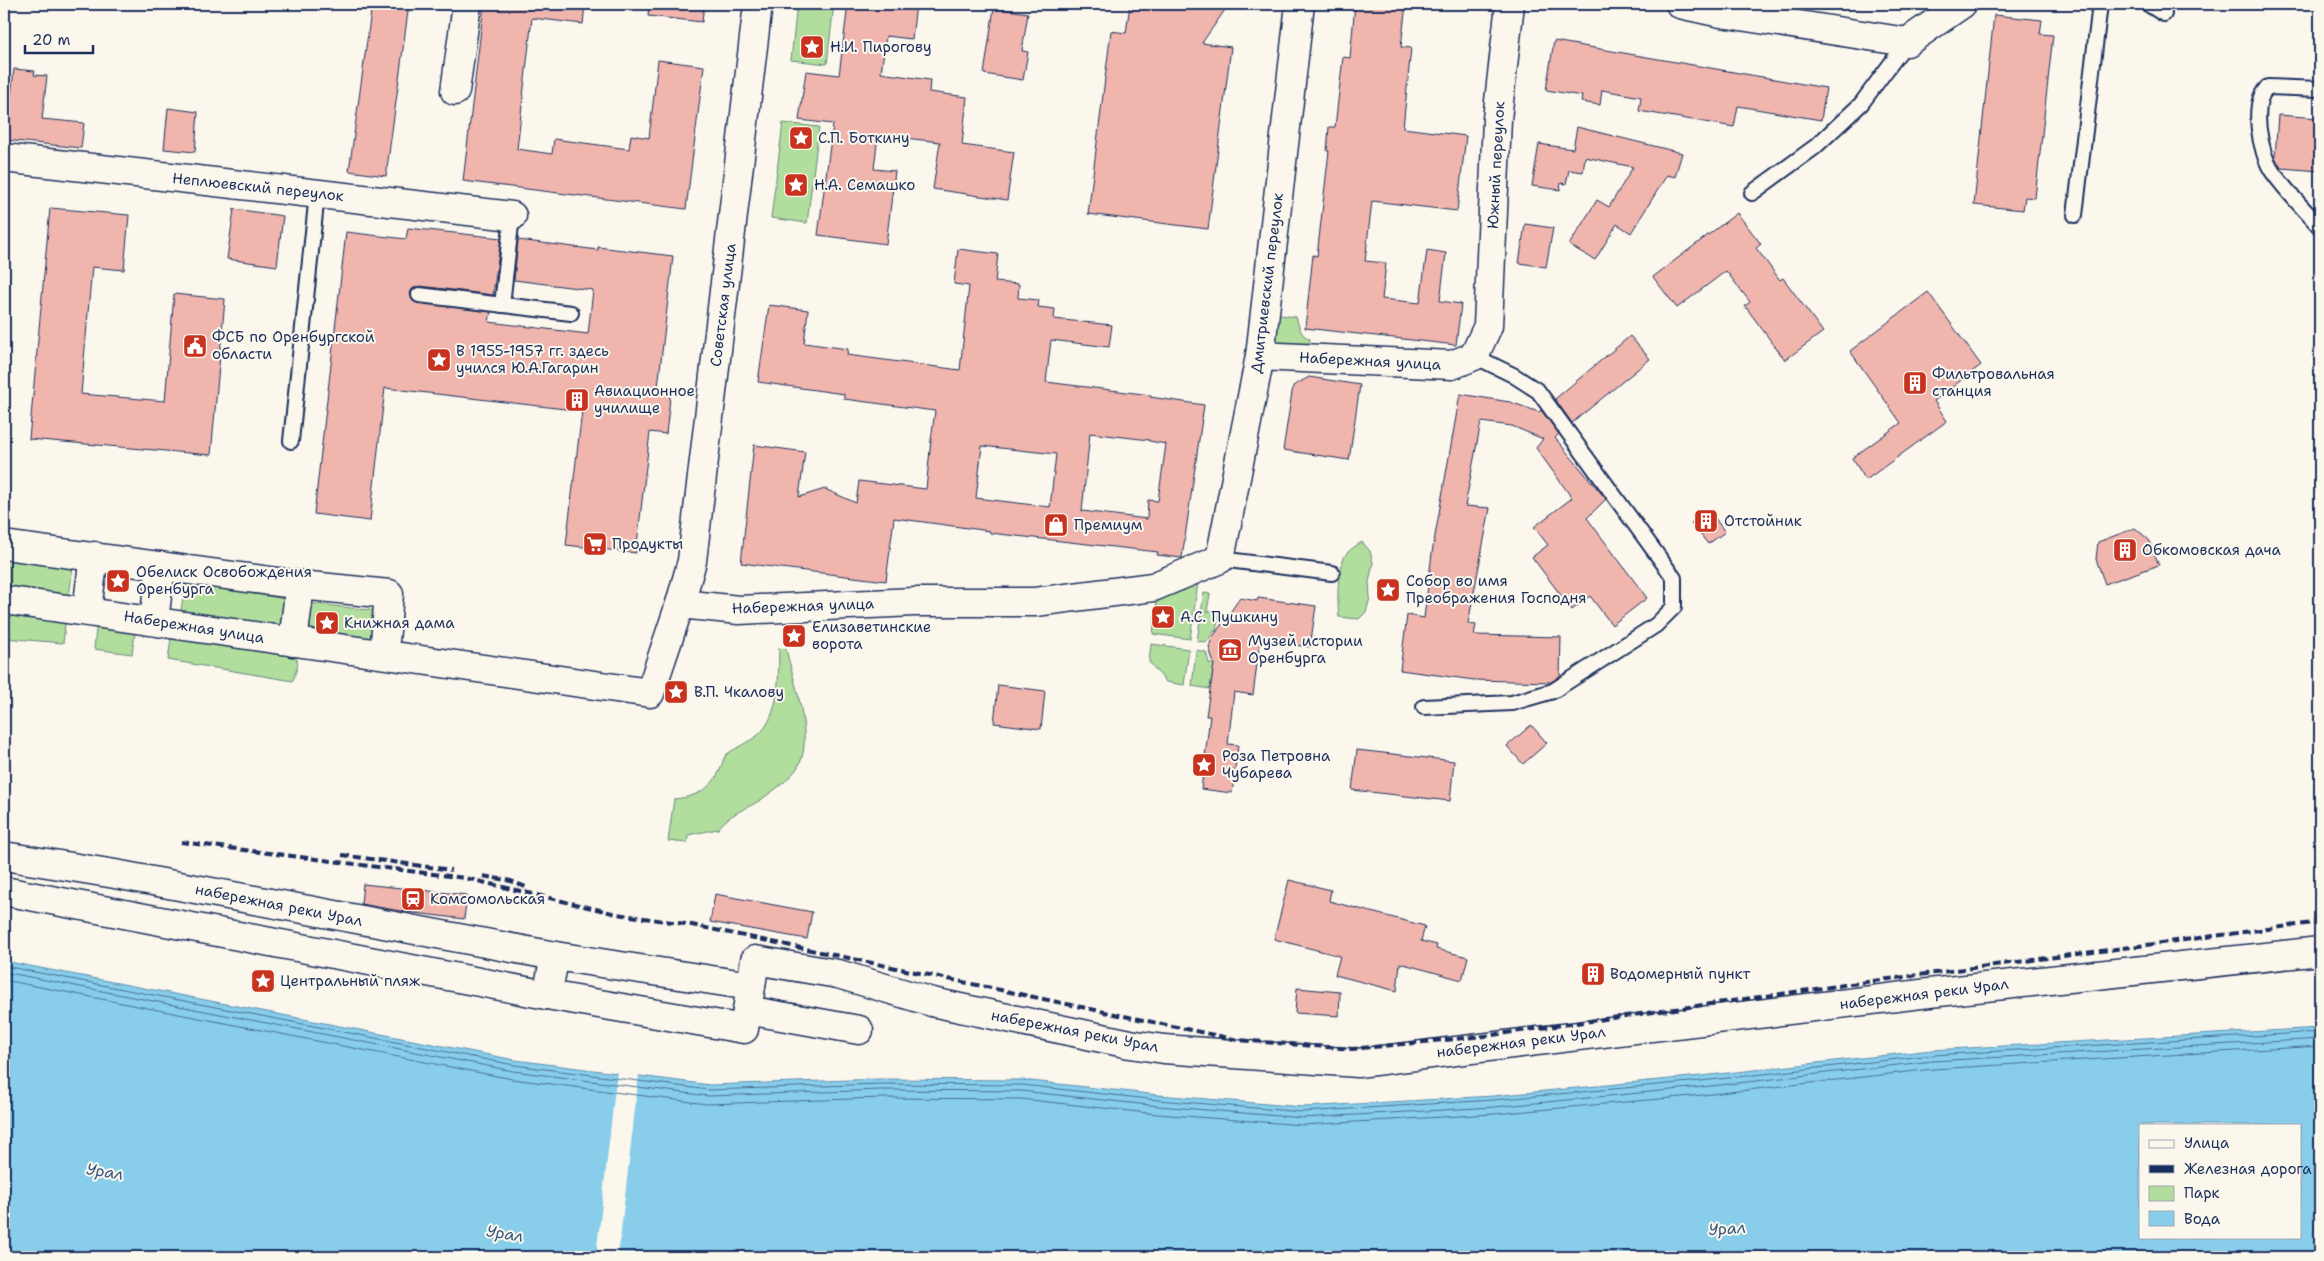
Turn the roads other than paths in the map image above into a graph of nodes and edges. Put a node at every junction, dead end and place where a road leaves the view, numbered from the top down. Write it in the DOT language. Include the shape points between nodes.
graph roads {
  1 [pos="467,4"];
  2 [pos="758,4"];
  3 [pos="1300,4"];
  4 [pos="1510,4"];
  5 [pos="1680,4"];
  6 [pos="1962,4"];
  7 [pos="2100,4"];
  8 [pos="2148,4"];
  9 [pos="2164,14"];
  10 [pos="1907,42"];
  11 [pos="2320,89"];
  12 [pos="455,91"];
  13 [pos="4,158"];
  14 [pos="1752,193"];
  15 [pos="318,194"];
  16 [pos="512,216"];
  17 [pos="2075,216"];
  18 [pos="2320,227"];
  19 [pos="419,296"];
  20 [pos="502,306"];
  21 [pos="571,314"];
  22 [pos="1260,356"];
  23 [pos="1474,356"];
  24 [pos="291,442"];
  25 [pos="4,545"];
  26 [pos="94,556"];
  27 [pos="1220,559"];
  28 [pos="161,566"];
  29 [pos="1332,573"];
  30 [pos="300,585"];
  31 [pos="4,600"];
  32 [pos="680,604"];
  33 [pos="87,610"];
  34 [pos="154,620"];
  35 [pos="293,642"];
  36 [pos="384,654"];
  37 [pos="1424,707"];
  38 [pos="4,856"];
  39 [pos="115,874"];
  40 [pos="4,890"];
  41 [pos="109,909"];
  42 [pos="410,929"];
  43 [pos="2320,951"];
  44 [pos="555,956"];
  45 [pos="403,967"];
  46 [pos="547,995"];
  47 [pos="749,998"];
  48 [pos="859,1030"];
  1 -- 12 [label="street"];
  2 -- 32 [label="street, Советская улица" via="692,561"];
  3 -- 22 [label="street, Дмитриевский переулок"];
  4 -- 23 [label="street, Южный переулок" via="1497,119 1488,326"];
  5 -- 10 [label="street"];
  6 -- 10 [label="street"];
  7 -- 17 [label="lane"];
  8 -- 9 [label="lane"];
  10 -- 14 [label="lane" via="1861,104 1815,147"];
  11 -- 18 [label="lane" via="2268,87 2258,100 2257,118 2271,169"];
  13 -- 15 [label="street, Неплюевский переулок"];
  15 -- 16 [label="street, Неплюевский переулок"];
  15 -- 24 [label="lane"];
  16 -- 20 [label="lane"];
  19 -- 20 [label="lane"];
  20 -- 21 [label="lane"];
  22 -- 23 [label="street, Набережная улица" via="1452,366"];
  22 -- 27 [label="street, Дмитриевский переулок"];
  23 -- 37 [label="lane" via="1538,391 1674,578 1674,607 1656,625 1553,691 1512,703"];
  25 -- 26 [label="street"];
  26 -- 28 [label="street"];
  26 -- 33 [label="street"];
  27 -- 29 [label="lane"];
  27 -- 32 [label="street, Набережная улица" via="1153,587 1035,602 914,602 739,610"];
  28 -- 30 [label="street"];
  28 -- 34 [label="street"];
  30 -- 35 [label="street"];
  30 -- 36 [label="street" via="389,594"];
  31 -- 33 [label="street, Набережная улица"];
  32 -- 36 [label="street, Набережная улица" via="650,693"];
  33 -- 34 [label="street, Набережная улица"];
  34 -- 35 [label="street, Набережная улица"];
  35 -- 36 [label="street, Набережная улица"];
  38 -- 39 [label="street, набережная реки Урал"];
  39 -- 41 [label="street"];
  39 -- 42 [label="street, набережная реки Урал"];
  40 -- 41 [label="street, набережная реки Урал"];
  41 -- 45 [label="street, набережная реки Урал"];
  42 -- 44 [label="street, набережная реки Урал"];
  42 -- 45 [label="street"];
  43 -- 47 [label="street, набережная реки Урал" via="1824,1005 1358,1063 1130,1044 932,1002 838,974 755,960"];
  44 -- 46 [label="street"];
  44 -- 47 [label="street, набережная реки Урал"];
  45 -- 46 [label="street, набережная реки Урал"];
  46 -- 47 [label="street, набережная реки Урал" via="744,1029"];
  47 -- 48 [label="street, набережная реки Урал"];
}
